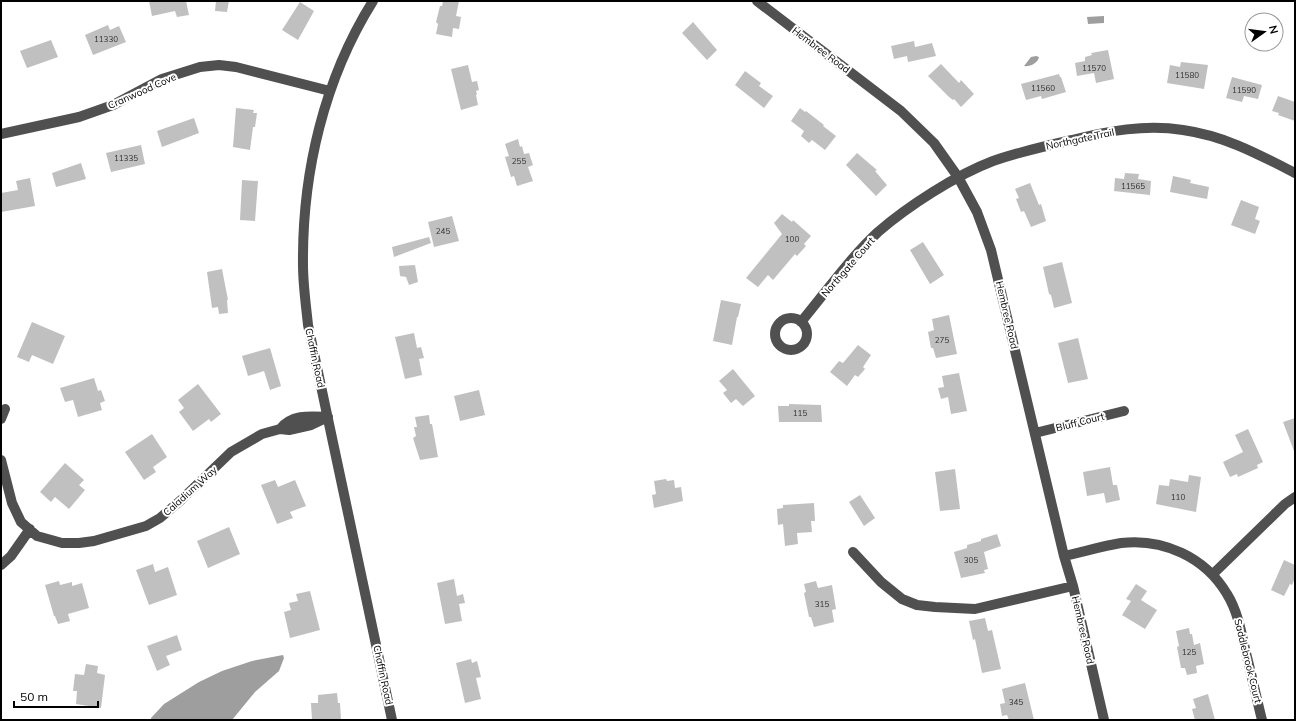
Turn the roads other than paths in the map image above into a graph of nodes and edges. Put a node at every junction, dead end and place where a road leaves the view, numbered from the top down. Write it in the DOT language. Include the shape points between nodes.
graph roads {
  1 [pos="373,1"];
  2 [pos="757,1"];
  3 [pos="330,91"];
  4 [pos="1,134"];
  5 [pos="1295,173"];
  6 [pos="958,177"];
  7 [pos="801,322"];
  8 [pos="5,409"];
  9 [pos="1124,411"];
  10 [pos="328,417"];
  11 [pos="1,419"];
  12 [pos="1035,433"];
  13 [pos="1,460"];
  14 [pos="1295,497"];
  15 [pos="30,529"];
  16 [pos="853,552"];
  17 [pos="1064,556"];
  18 [pos="1,564"];
  19 [pos="1213,574"];
  20 [pos="1073,586"];
  21 [pos="392,720"];
  22 [pos="1104,720"];
  23 [pos="1262,720"];
  1 -- 3 [label="street, Chaffin Road" via="347,50"];
  2 -- 6 [label="street, Hembree Road" via="901,111 934,143"];
  3 -- 4 [label="street, Cranwood Cove" via="236,67 200,67 162,79 113,105 79,117"];
  3 -- 10 [label="street, Chaffin Road" via="314,146 305,205 303,266 308,326"];
  5 -- 6 [label="street, Northgate Trail" via="1246,148 1219,138 1182,130 1145,128 1103,132 1028,150"];
  6 -- 7 [label="street, Northgate Court" via="912,206 878,232"];
  6 -- 12 [label="street, Hembree Road" via="977,212 991,250"];
  8 -- 11 [label="street"];
  9 -- 12 [label="street, Bluff Court"];
  10 -- 15 [label="street, Caladium Way" via="308,416 286,422 280,429 262,434 231,452 180,501 146,526 79,543 62,543 37,536"];
  10 -- 21 [label="street, Chaffin Road"];
  12 -- 17 [label="street, Hembree Road"];
  13 -- 15 [label="street, Caladium Way" via="12,503 21,522"];
  14 -- 19 [label="street"];
  15 -- 18 [label="street" via="12,556"];
  16 -- 20 [label="street" via="881,582 902,599 917,605 975,609"];
  17 -- 19 [label="street, Saddlebrook Court" via="1122,543 1150,543 1185,554"];
  17 -- 20 [label="street, Hembree Road"];
  19 -- 23 [label="street, Saddlebrook Court" via="1228,594 1237,616"];
  20 -- 22 [label="street, Hembree Road"];
}
